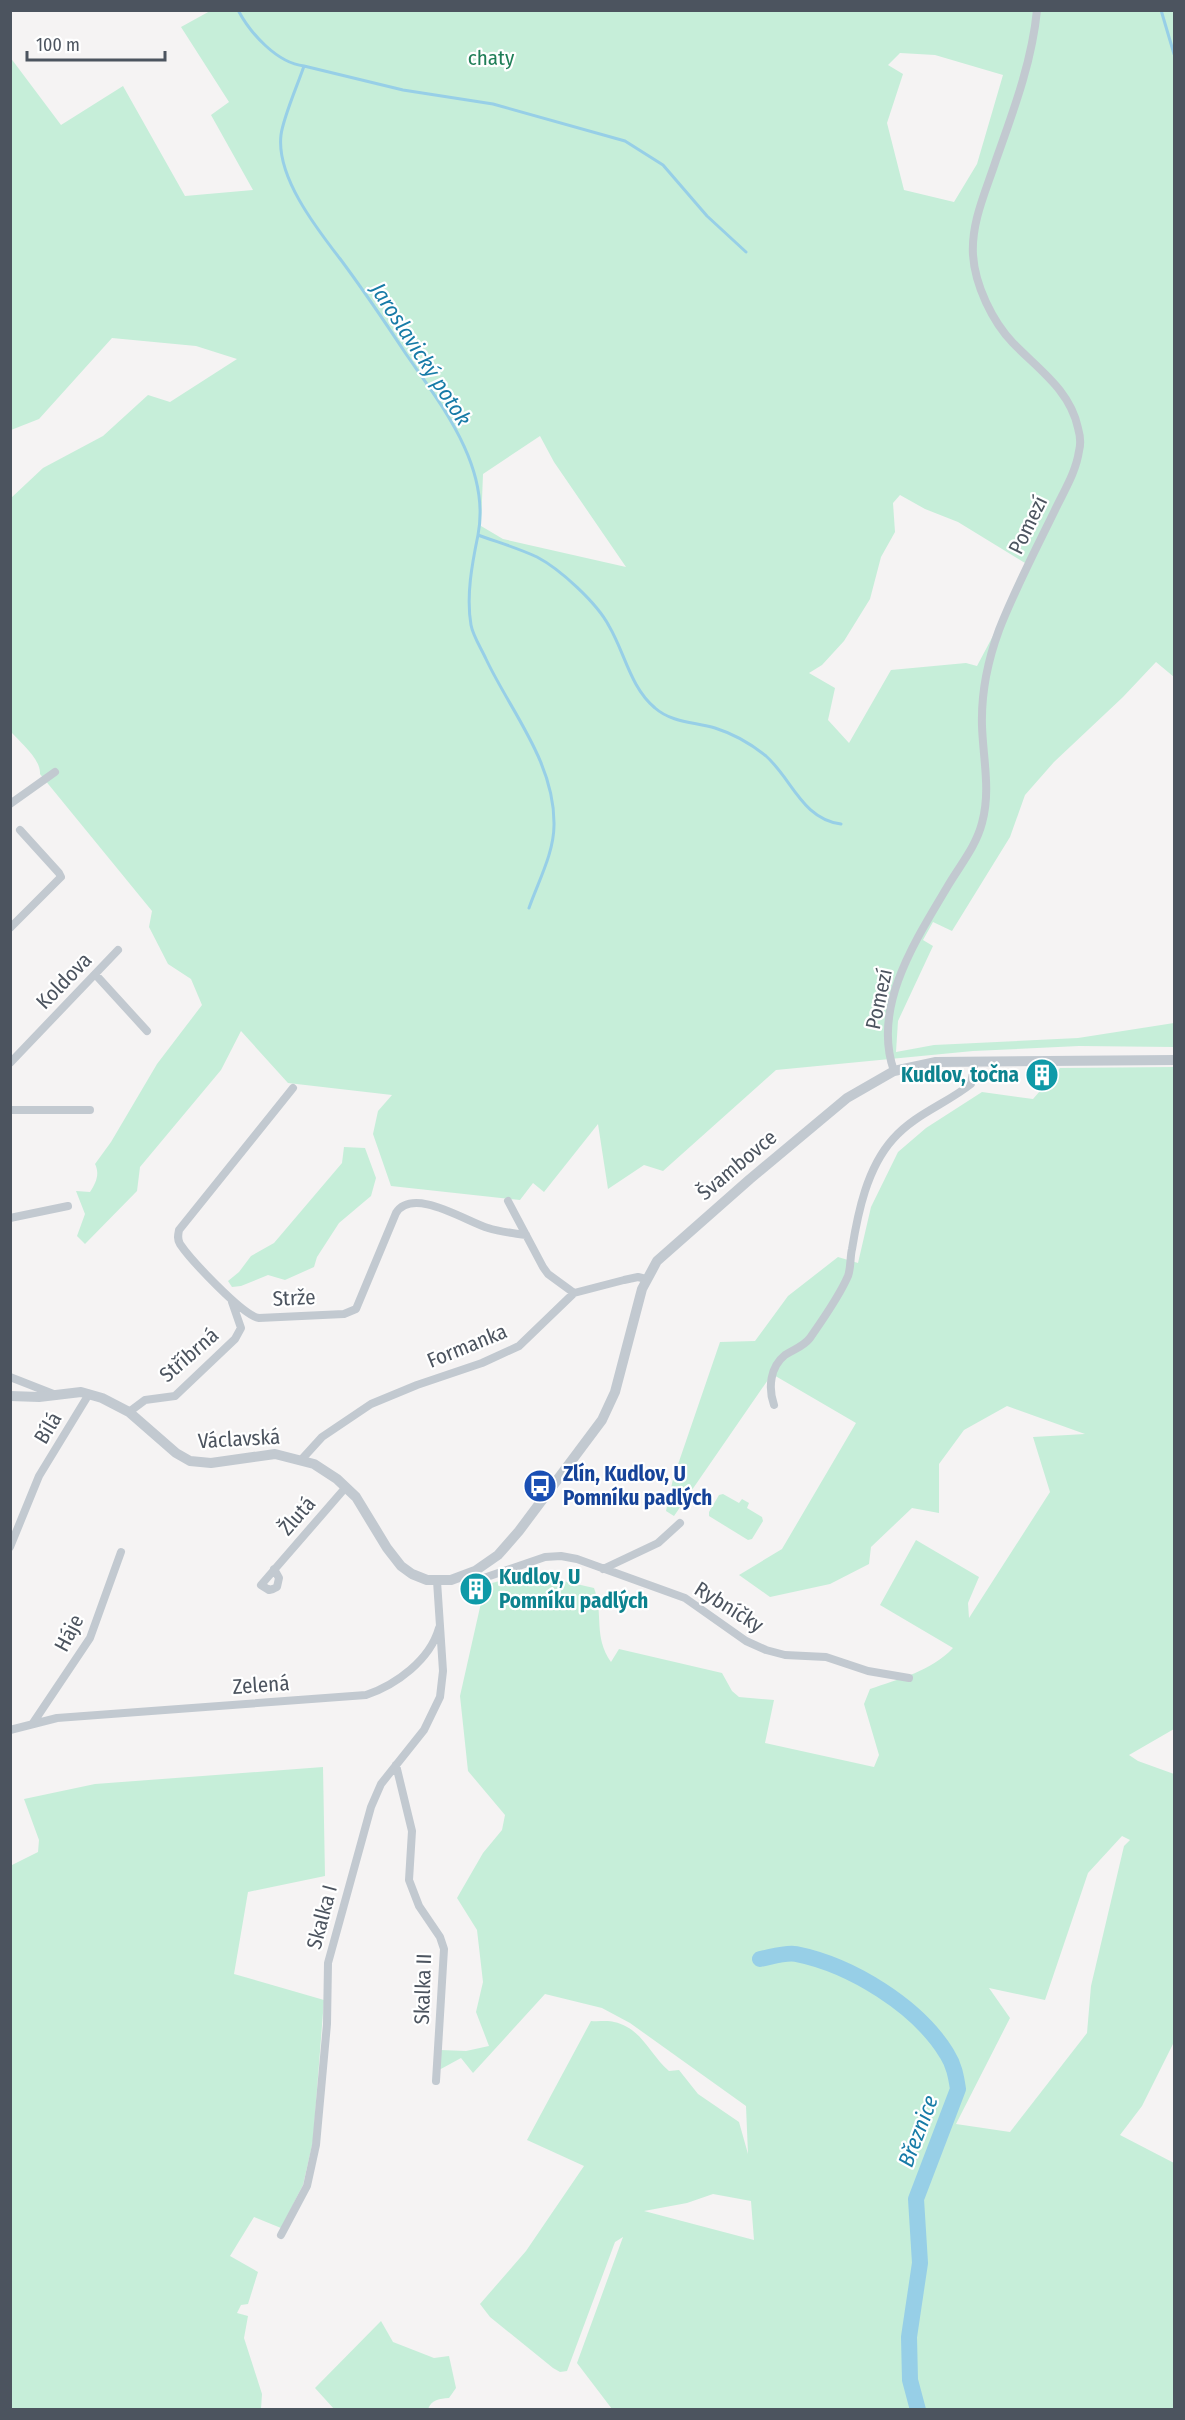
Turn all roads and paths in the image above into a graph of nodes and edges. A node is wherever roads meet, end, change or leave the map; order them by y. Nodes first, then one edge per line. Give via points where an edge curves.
1 (1037, 10) edge
2 (55, 772) dead end
3 (10, 804) edge
4 (20, 830) dead end
5 (10, 928) edge
6 (118, 950) dead end
7 (95, 974) junction
8 (147, 1031) dead end
9 (1174, 1060) edge
10 (975, 1061) junction
11 (10, 1063) edge
12 (894, 1071) junction
13 (293, 1088) dead end
14 (10, 1110) edge
15 (90, 1110) dead end
16 (508, 1201) dead end
17 (68, 1206) dead end
18 (10, 1218) edge
19 (526, 1235) junction
20 (646, 1279) junction
21 (574, 1293) junction
22 (232, 1301) junction
23 (10, 1377) edge
24 (89, 1394) junction
25 (57, 1395) junction
26 (10, 1396) edge
27 (774, 1405) dead end
28 (129, 1412) junction
29 (302, 1459) junction
30 (346, 1487) junction
31 (680, 1523) dead end
32 (10, 1547) edge
33 (121, 1552) dead end
34 (274, 1569) dead end
35 (603, 1569) junction
36 (466, 1575) junction
37 (437, 1581) junction
38 (440, 1625) junction
39 (909, 1678) dead end
40 (33, 1723) junction
41 (10, 1730) edge
42 (396, 1765) junction
43 (436, 2081) dead end
44 (281, 2235) dead end

1 - 12 street, Pomezí via 1025,72 976,220 973,255 982,291 995,319 1067,401 1078,425 1080,451 999,630 988,665 983,695 986,799 982,823 973,846 904,964 887,1031
2 - 3 street
4 - 5 street via 60,877
6 - 7 street, Koldova
7 - 8 street
7 - 11 street, Koldova
9 - 10 street, Švambovce
10 - 12 street, Švambovce via 936,1062
10 - 27 street via 971,1084 910,1122 879,1160 860,1210 848,1275 810,1338 777,1363 771,1381
12 - 20 street, Švambovce via 847,1098 750,1179 663,1254
13 - 22 street, Strže via 179,1230 180,1244
14 - 15 street
16 - 19 street
17 - 18 street
19 - 21 street via 548,1274
19 - 22 street, Strže via 487,1228 445,1209 408,1204 396,1213 359,1304 351,1313 259,1318
20 - 21 street via 638,1277
20 - 36 street, Švambovce via 602,1420 498,1555
21 - 29 street, Formanka via 513,1350 371,1404 322,1437
22 - 28 street, Stříbrná via 241,1328 235,1339 175,1396 145,1400
23 - 25 street
24 - 25 street, Václavská
24 - 28 street, Václavská
24 - 32 street, Bílá via 39,1476
25 - 26 street, Václavská
28 - 29 street, Václavská via 176,1454 190,1461 211,1463 275,1454
29 - 30 street, Václavská via 325,1470
30 - 34 street, Žlutá
30 - 37 street, Václavská via 401,1566 419,1577
31 - 35 street via 658,1544
33 - 40 street, Háje via 90,1638
35 - 36 street, Rybníčky via 561,1556 530,1561 481,1580
35 - 39 street, Rybníčky via 685,1598 746,1641 766,1650 826,1658
36 - 37 street, Švambovce
37 - 38 street
38 - 40 street, Zelená via 433,1644 418,1662 387,1688 366,1695 149,1710
38 - 42 street, Skalka I via 440,1696 424,1730
40 - 41 street, Zelená
42 - 43 street, Skalka II via 412,1832 409,1880 444,1949
42 - 44 street, Skalka I via 381,1784 371,1807 328,1963 327,2024 316,2145 307,2186

